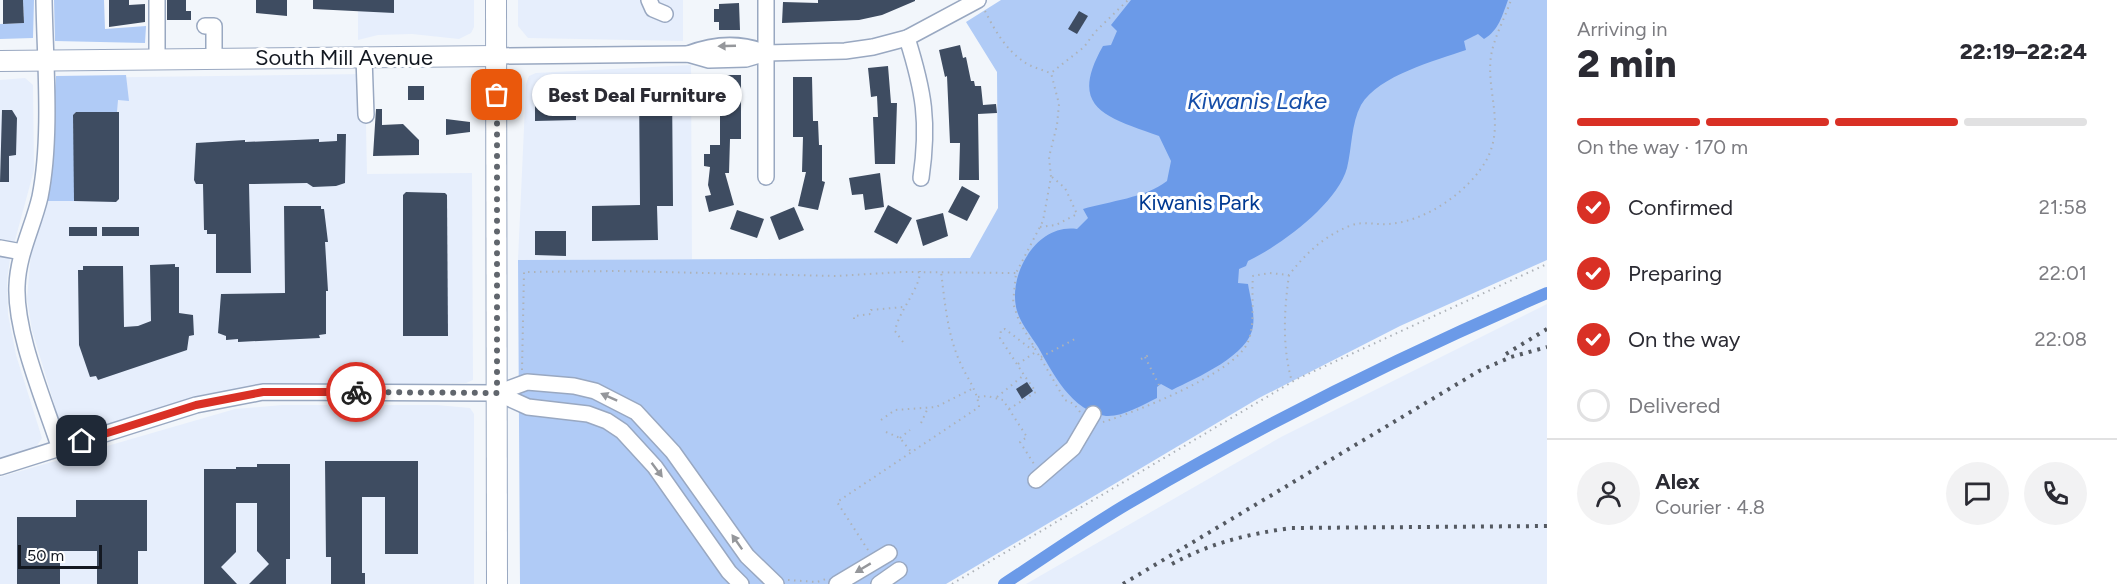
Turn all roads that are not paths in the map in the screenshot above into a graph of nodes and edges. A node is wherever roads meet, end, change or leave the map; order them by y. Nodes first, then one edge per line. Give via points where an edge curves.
1 (44, 0) edge
2 (157, 0) edge
3 (496, 0) edge
4 (649, 0) edge
5 (766, 0) edge
6 (981, 3) edge
7 (664, 14) dead end
8 (214, 26) dead end
9 (907, 38) junction
10 (766, 53) junction
11 (497, 56) junction
12 (364, 57) junction
13 (214, 58) junction
14 (157, 59) junction
15 (45, 60) junction
16 (0, 61) edge
17 (366, 115) dead end
18 (766, 177) dead end
19 (921, 178) dead end
20 (0, 248) edge
21 (22, 252) junction
22 (557, 384) junction
23 (497, 393) junction
24 (554, 408) junction
25 (1091, 417) road end
26 (60, 449) junction
27 (0, 467) edge
28 (1039, 478) road end
29 (889, 553) dead end
30 (899, 570) dead end
31 (778, 579) edge
32 (835, 580) edge
33 (497, 584) edge
34 (741, 584) edge
35 (879, 584) edge

1 - 15 street
2 - 14 street
3 - 11 main road
4 - 7 street via 653,9
5 - 10 street
6 - 9 street, South Mill Avenue
8 - 13 street
9 - 10 street, South Mill Avenue via 844,51
9 - 19 street via 925,112
10 - 11 street, South Mill Avenue via 728,60 688,54
10 - 18 street
11 - 12 main road, South Mill Avenue
11 - 23 main road
12 - 13 main road, South Mill Avenue
12 - 17 street
13 - 14 main road, South Mill Avenue
14 - 15 main road, South Mill Avenue
15 - 16 main road, South Mill Avenue
15 - 21 street via 46,144 40,196
20 - 21 street
21 - 26 street via 17,286 19,314
22 - 23 street via 527,382
22 - 24 street
31 -> 22 street via 747,556 673,452 636,412 595,391
23 - 24 street via 528,407
23 - 26 street via 263,392 196,405
23 - 33 main road
24 -> 34 street via 607,421 638,446
25 - 28 street via 1073,448
26 - 27 street
29 -> 32 street
30 - 35 street

